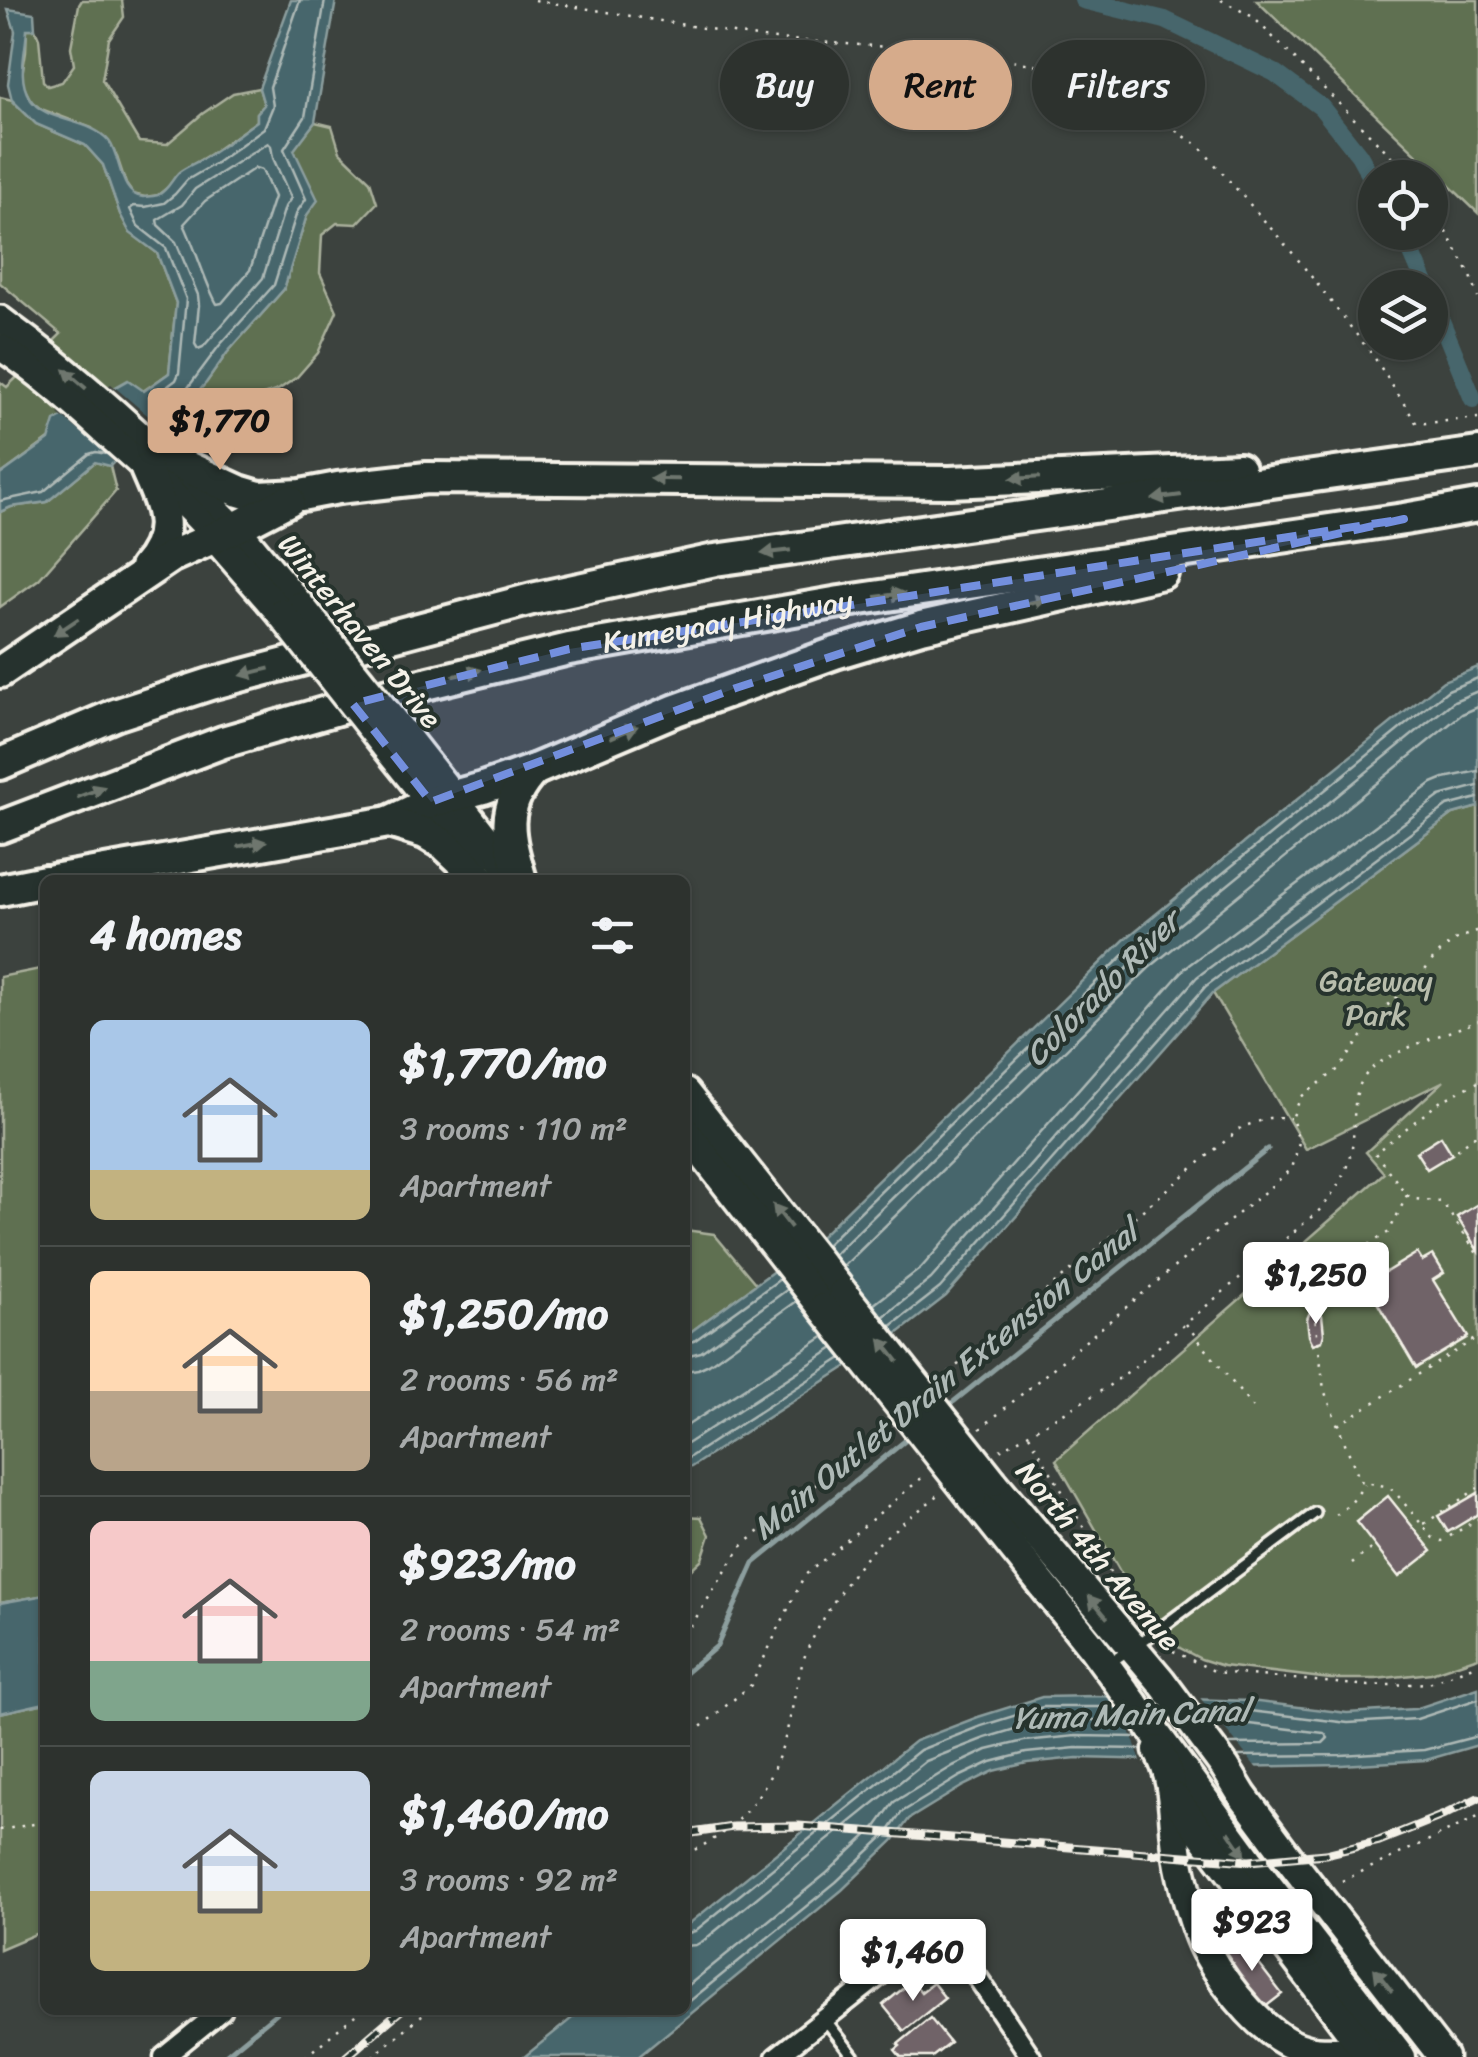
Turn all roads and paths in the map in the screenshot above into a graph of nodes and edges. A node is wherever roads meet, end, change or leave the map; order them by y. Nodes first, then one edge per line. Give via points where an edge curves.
1 (535, 0) edge
2 (1221, 0) edge
3 (1395, 160) edge
4 (1448, 236) edge
5 (1478, 298) edge
6 (0, 319) edge
7 (20, 351) edge
8 (1478, 418) edge
9 (1478, 452) edge
10 (156, 463) junction
11 (1402, 463) junction
12 (301, 495) junction
13 (1478, 506) edge
14 (1404, 519) junction
15 (225, 532) junction
16 (133, 582) junction
17 (0, 672) edge
18 (0, 764) edge
19 (534, 770) junction
20 (441, 799) junction
21 (389, 822) junction
22 (0, 827) edge
23 (82, 875) edge
24 (479, 875) edge
25 (482, 875) edge
26 (514, 875) edge
27 (518, 875) edge
28 (40, 883) edge
29 (0, 890) edge
30 (1478, 930) edge
31 (1478, 1021) edge
32 (1477, 1084) edge
33 (690, 1100) edge
34 (1292, 1118) junction
35 (1478, 1133) edge
36 (690, 1137) edge
37 (1457, 1150) dead end
38 (1407, 1195) junction
39 (1478, 1255) edge
40 (833, 1300) junction
41 (1186, 1324) junction
42 (1478, 1337) edge
43 (939, 1382) dead end
44 (1256, 1412) dead end
45 (893, 1420) dead end
46 (1337, 1426) junction
47 (1028, 1433) junction
48 (972, 1436) dead end
49 (926, 1474) dead end
50 (986, 1478) junction
51 (1365, 1484) junction
52 (1478, 1488) edge
53 (941, 1494) dead end
54 (1315, 1513) dead end
55 (1336, 1515) dead end
56 (1478, 1518) edge
57 (1422, 1524) junction
58 (1374, 1546) dead end
59 (1352, 1564) dead end
60 (1137, 1617) dead end
61 (690, 1627) edge
62 (1131, 1648) junction
63 (1173, 1650) dead end
64 (1478, 1664) edge
65 (1114, 1677) junction
66 (690, 1736) edge
67 (1172, 1762) junction
68 (1173, 1796) junction
69 (1478, 1817) edge
70 (40, 1823) edge
71 (0, 1830) edge
72 (690, 1851) edge
73 (1342, 1880) dead end
74 (216, 2015) edge
75 (355, 2015) edge
76 (422, 2015) edge
77 (824, 2018) junction
78 (1365, 2050) junction
79 (164, 2057) edge
80 (305, 2057) edge
81 (372, 2057) edge
82 (776, 2057) edge
83 (854, 2057) edge
84 (1031, 2057) edge
85 (1400, 2057) edge
86 (1443, 2057) edge

1 - 8 path via 763,38 942,50 1032,64 1106,86 1198,144 1352,328 1416,424
2 - 3 path via 1253,16
4 - 5 path
6 - 7 main road, Winterhaven Drive
7 - 10 main road, Winterhaven Drive
9 - 11 highway, Kumeyaay Highway
10 - 12 highway via 250,496
10 - 15 main road, Winterhaven Drive via 183,502
10 - 16 highway via 164,534 156,556
11 -> 12 highway via 950,482 427,478
11 -> 18 highway, Kumeyaay Highway via 614,580 210,684
12 - 15 highway
13 - 14 highway, Kumeyaay Highway
19 -> 14 highway via 676,710 921,626
22 -> 14 highway, Kumeyaay Highway via 223,742 570,649
15 - 16 highway
15 - 20 main road, Winterhaven Drive, bridge
16 -> 17 highway
19 - 20 highway
19 - 27 highway via 510,811
20 - 21 highway
20 - 25 main road, Winterhaven Drive
20 - 26 main road, Winterhaven Drive
23 -> 21 highway
21 - 24 highway via 424,833
28 - 29 highway
30 - 34 path via 1434,958 1373,1021 1340,1068 1301,1097
31 - 41 path via 1368,1072 1355,1094 1352,1146 1340,1184 1322,1208
32 - 38 path via 1441,1101 1375,1154
40 -> 33 main road
34 - 43 path via 1242,1127
34 - 48 path via 1298,1142 1292,1168
35 - 37 path
36 - 40 main road
38 - 39 path via 1442,1202
38 - 46 path via 1388,1232 1317,1284 1313,1301 1324,1390
40 - 50 main road, North 4th Avenue, bridge
41 - 44 path
41 - 47 path via 1106,1388
42 - 46 path
45 - 61 path via 741,1547
46 - 51 path
47 - 50 path
47 - 60 path
49 - 66 path via 804,1576 751,1684
62 -> 50 main road, North 4th Avenue
50 - 65 main road, North 4th Avenue
51 - 55 path
51 - 57 path via 1394,1491
52 - 57 path
53 - 72 path via 876,1546 840,1593 809,1646 783,1744 762,1792 722,1835
54 - 62 lane
56 - 57 path via 1442,1541
58 - 59 path
62 - 65 lane
86 -> 62 main road, North 4th Avenue
63 - 64 path via 1216,1672 1369,1686 1429,1683
65 - 67 main road, North 4th Avenue
67 - 68 main road
67 -> 85 main road, North 4th Avenue
68 - 78 main road
68 - 78 main road via 1178,1855 1197,1928 1233,1990 1282,2041 1308,2050
69 - 73 path
70 - 71 path
74 - 79 street
75 - 80 path
76 - 81 path
77 - 82 street
77 - 83 lane
77 - 84 street via 916,1947 949,1935
78 - 85 main road

